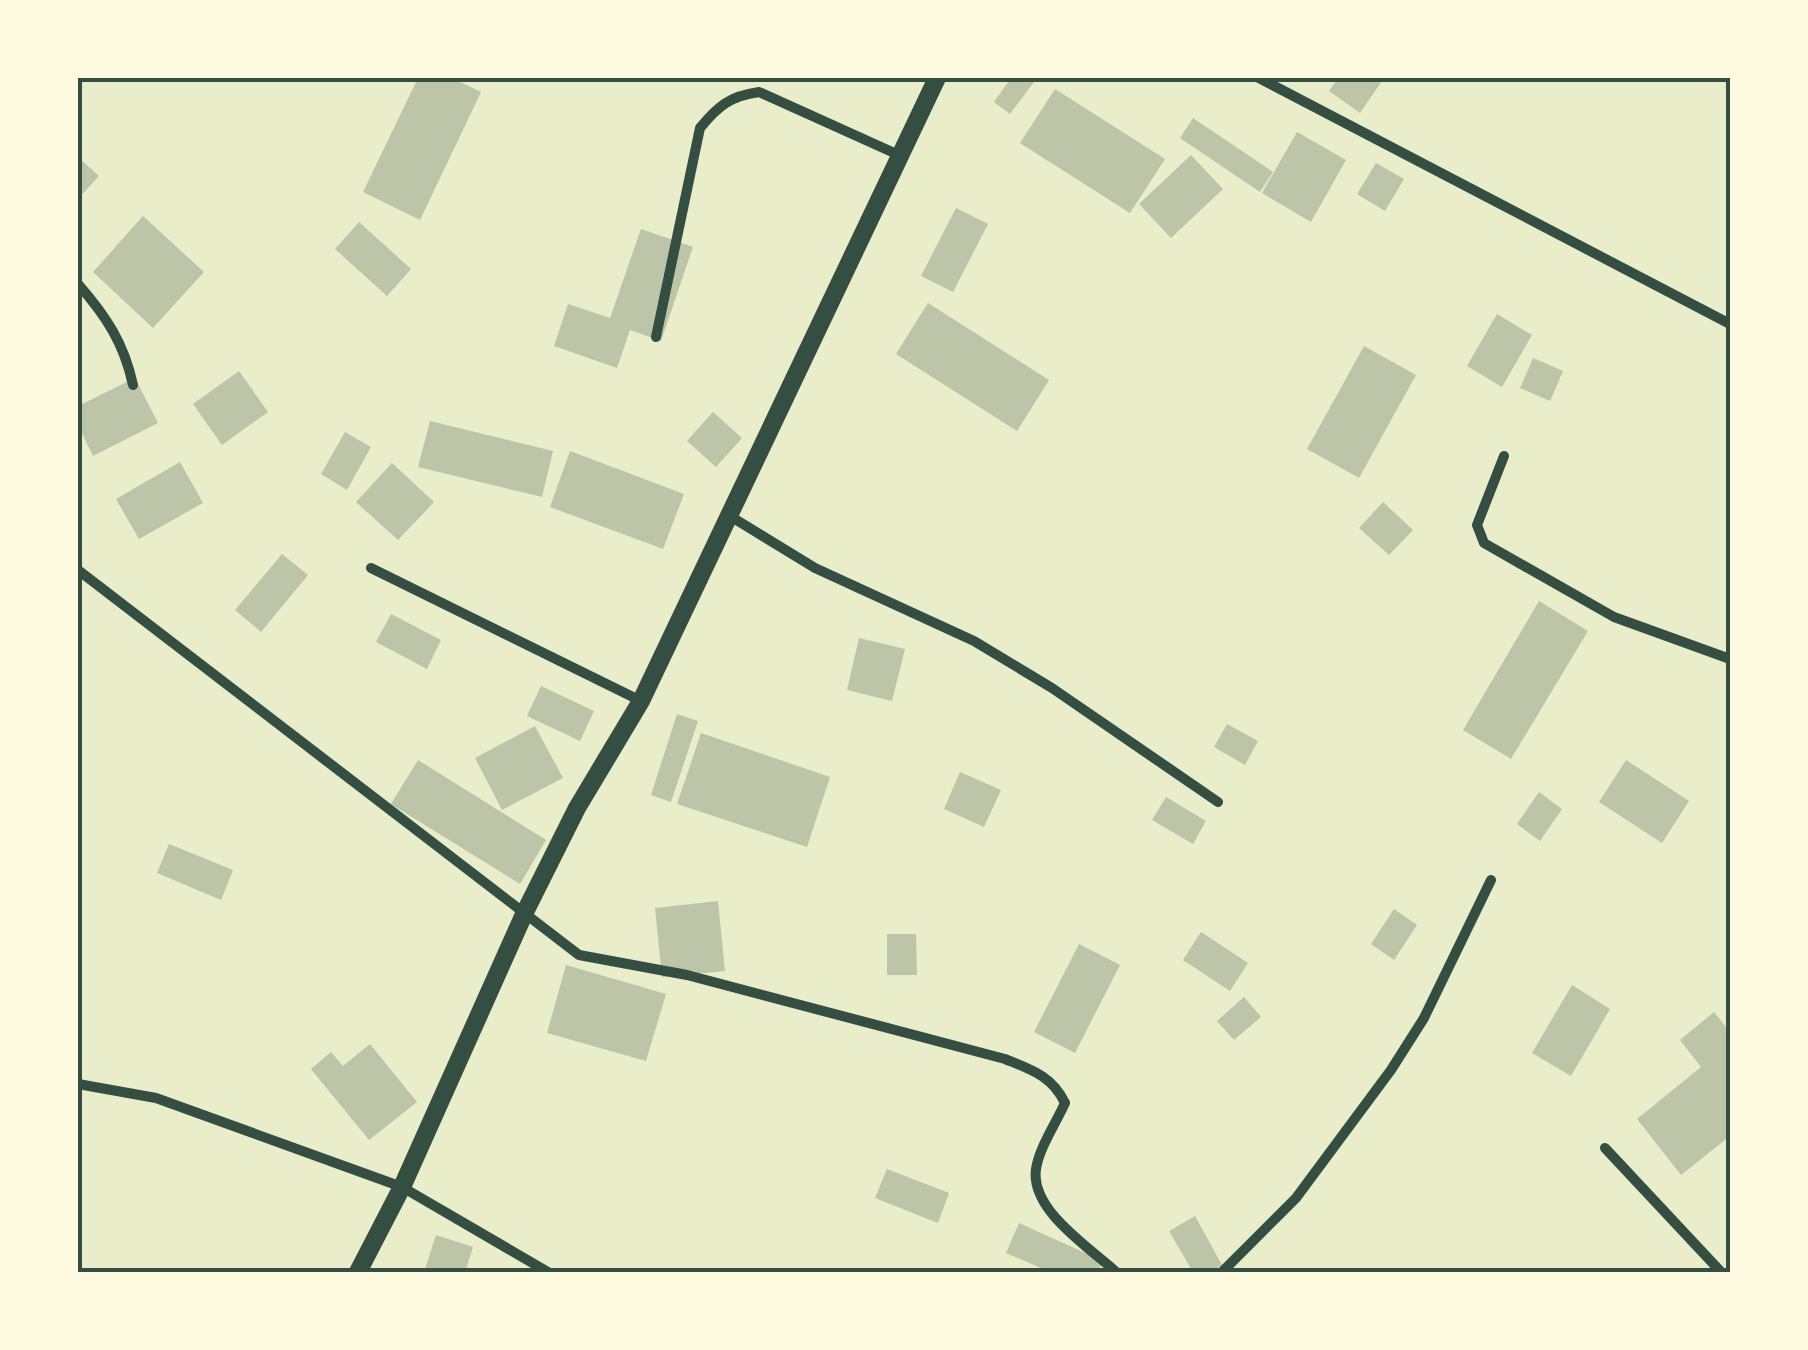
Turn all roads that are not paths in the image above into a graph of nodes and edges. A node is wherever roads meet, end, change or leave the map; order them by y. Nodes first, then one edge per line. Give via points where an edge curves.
1 (937, 78) edge
2 (1259, 78) edge
3 (902, 156) junction
4 (78, 284) edge
5 (1730, 324) edge
6 (656, 336) dead end
7 (133, 384) dead end
8 (1504, 456) dead end
9 (730, 516) junction
10 (370, 568) dead end
11 (78, 570) edge
12 (1730, 659) edge
13 (640, 700) junction
14 (1218, 802) dead end
15 (1491, 880) dead end
16 (526, 912) junction
17 (78, 1084) edge
18 (1604, 1148) dead end
19 (402, 1187) junction
20 (358, 1272) edge
21 (548, 1272) edge
22 (1116, 1272) edge
23 (1226, 1272) edge
24 (1721, 1272) edge

1 - 3 street
2 - 5 street
3 - 6 street via 759,92 735,95 718,107 700,128
3 - 9 street
4 - 7 street via 125,348
8 - 12 street via 1477,524 1496,554 1614,617
9 - 13 street
9 - 14 street via 815,568 974,641
10 - 13 street
11 - 16 street
13 - 16 street
15 - 23 street via 1391,1070 1296,1198
16 - 19 street
16 - 22 street via 579,955 687,974 1040,1073 1065,1103 1036,1169 1039,1196 1050,1215
17 - 19 street via 156,1098
18 - 24 street
19 - 20 street
19 - 21 street

